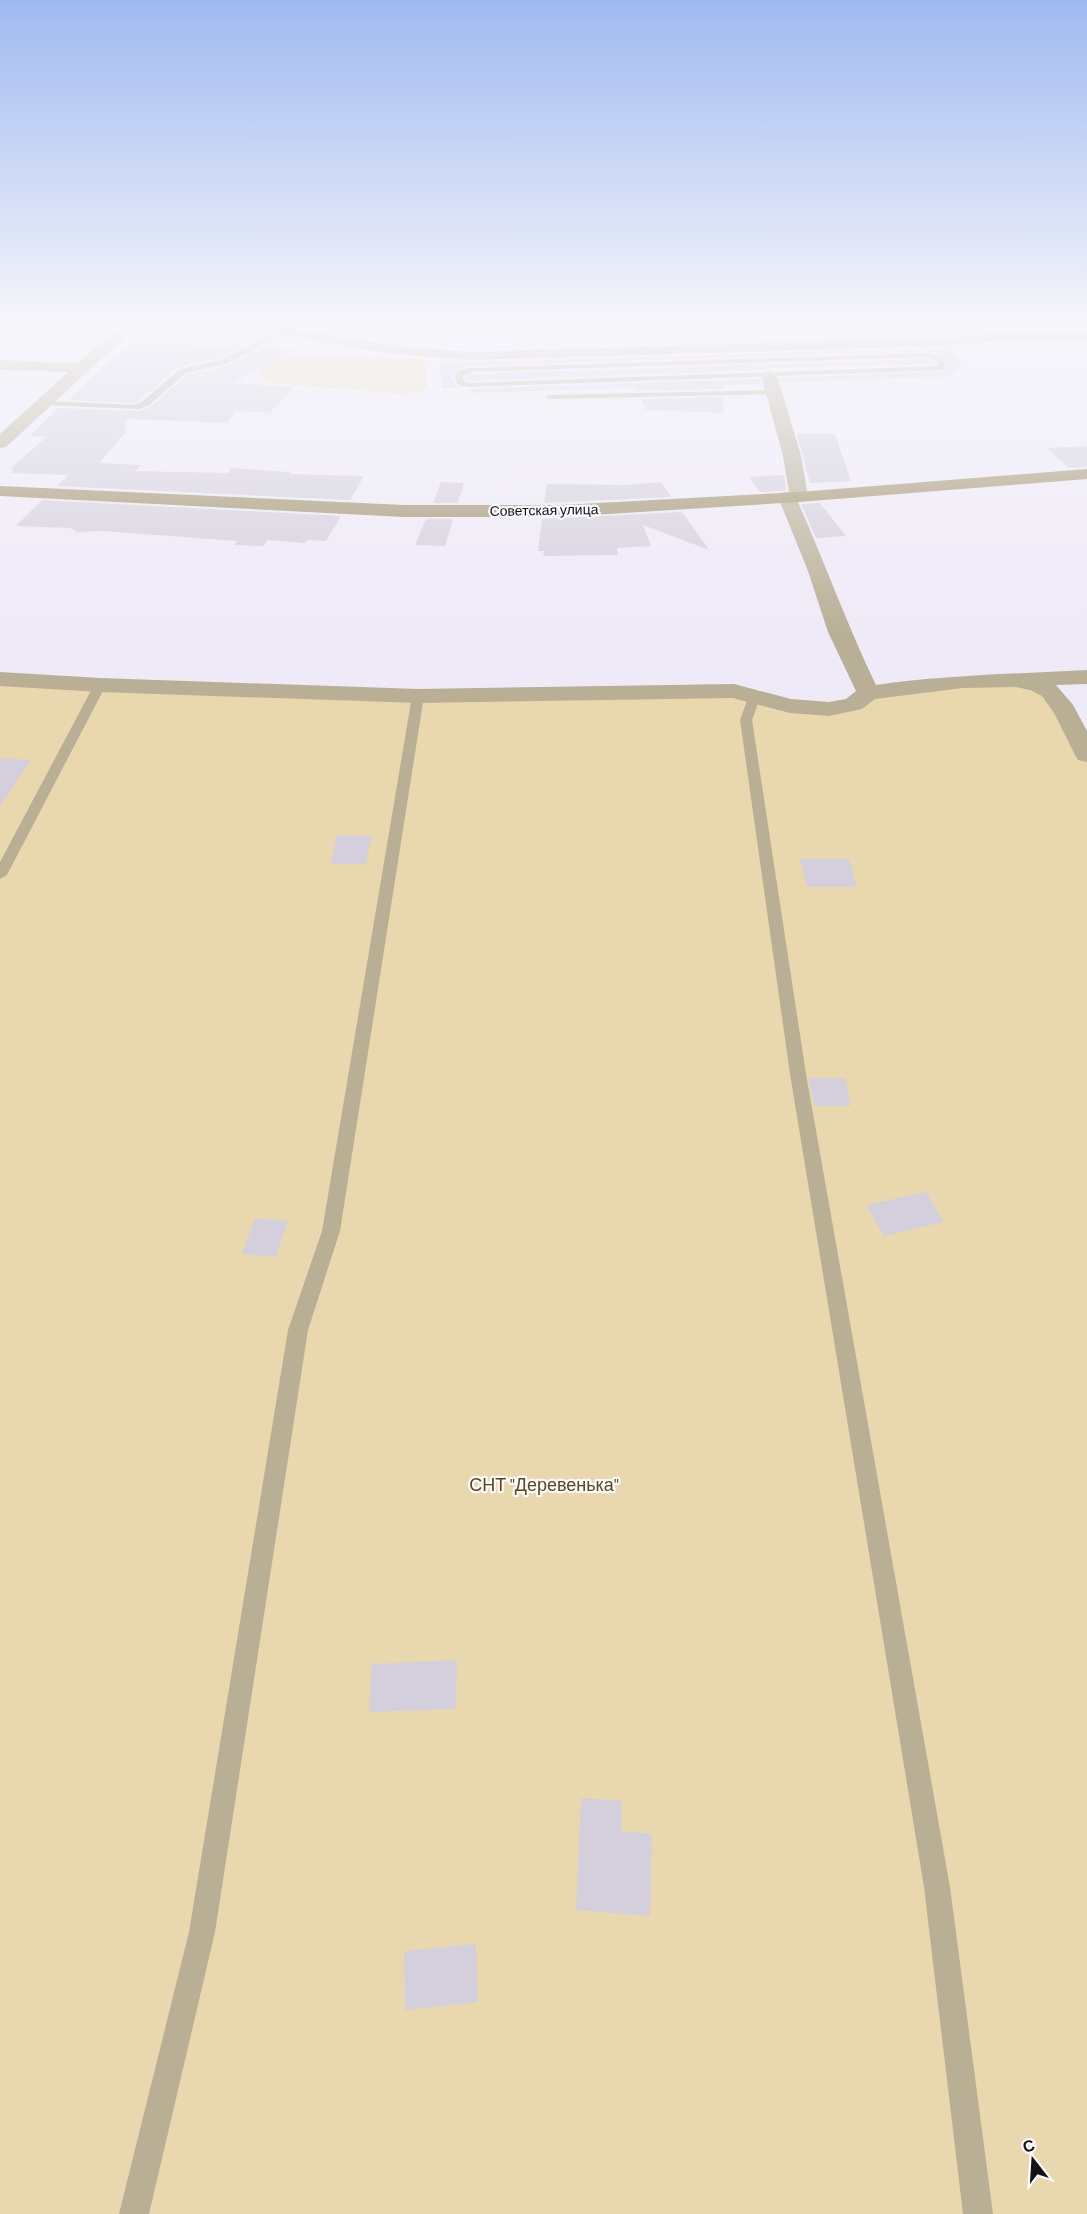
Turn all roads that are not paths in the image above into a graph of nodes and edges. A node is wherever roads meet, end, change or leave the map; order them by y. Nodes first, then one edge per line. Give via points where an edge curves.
1 (16, 428) edge
2 (785, 428) edge
3 (0, 443) edge
4 (1087, 474) edge
5 (0, 491) edge
6 (793, 497) junction
7 (1087, 677) edge
8 (0, 679) edge
9 (1023, 680) junction
10 (100, 686) junction
11 (868, 693) junction
12 (418, 696) junction
13 (754, 698) junction
14 (1087, 755) edge
15 (0, 875) edge
16 (134, 2214) edge
17 (978, 2214) edge

1 - 3 street
2 - 6 street via 792,456
4 - 6 street, Советская улица
5 - 6 street, Советская улица via 404,511 561,511
6 - 11 street via 839,632
7 - 9 street
8 - 10 street
9 - 11 street
9 - 14 street via 1048,690
10 - 12 street
10 - 15 lane
11 - 13 street via 854,704 829,710
12 - 13 street via 734,692
12 - 16 lane via 331,1231 298,1330 202,1932
13 - 17 lane via 746,720 798,1074 937,1887

